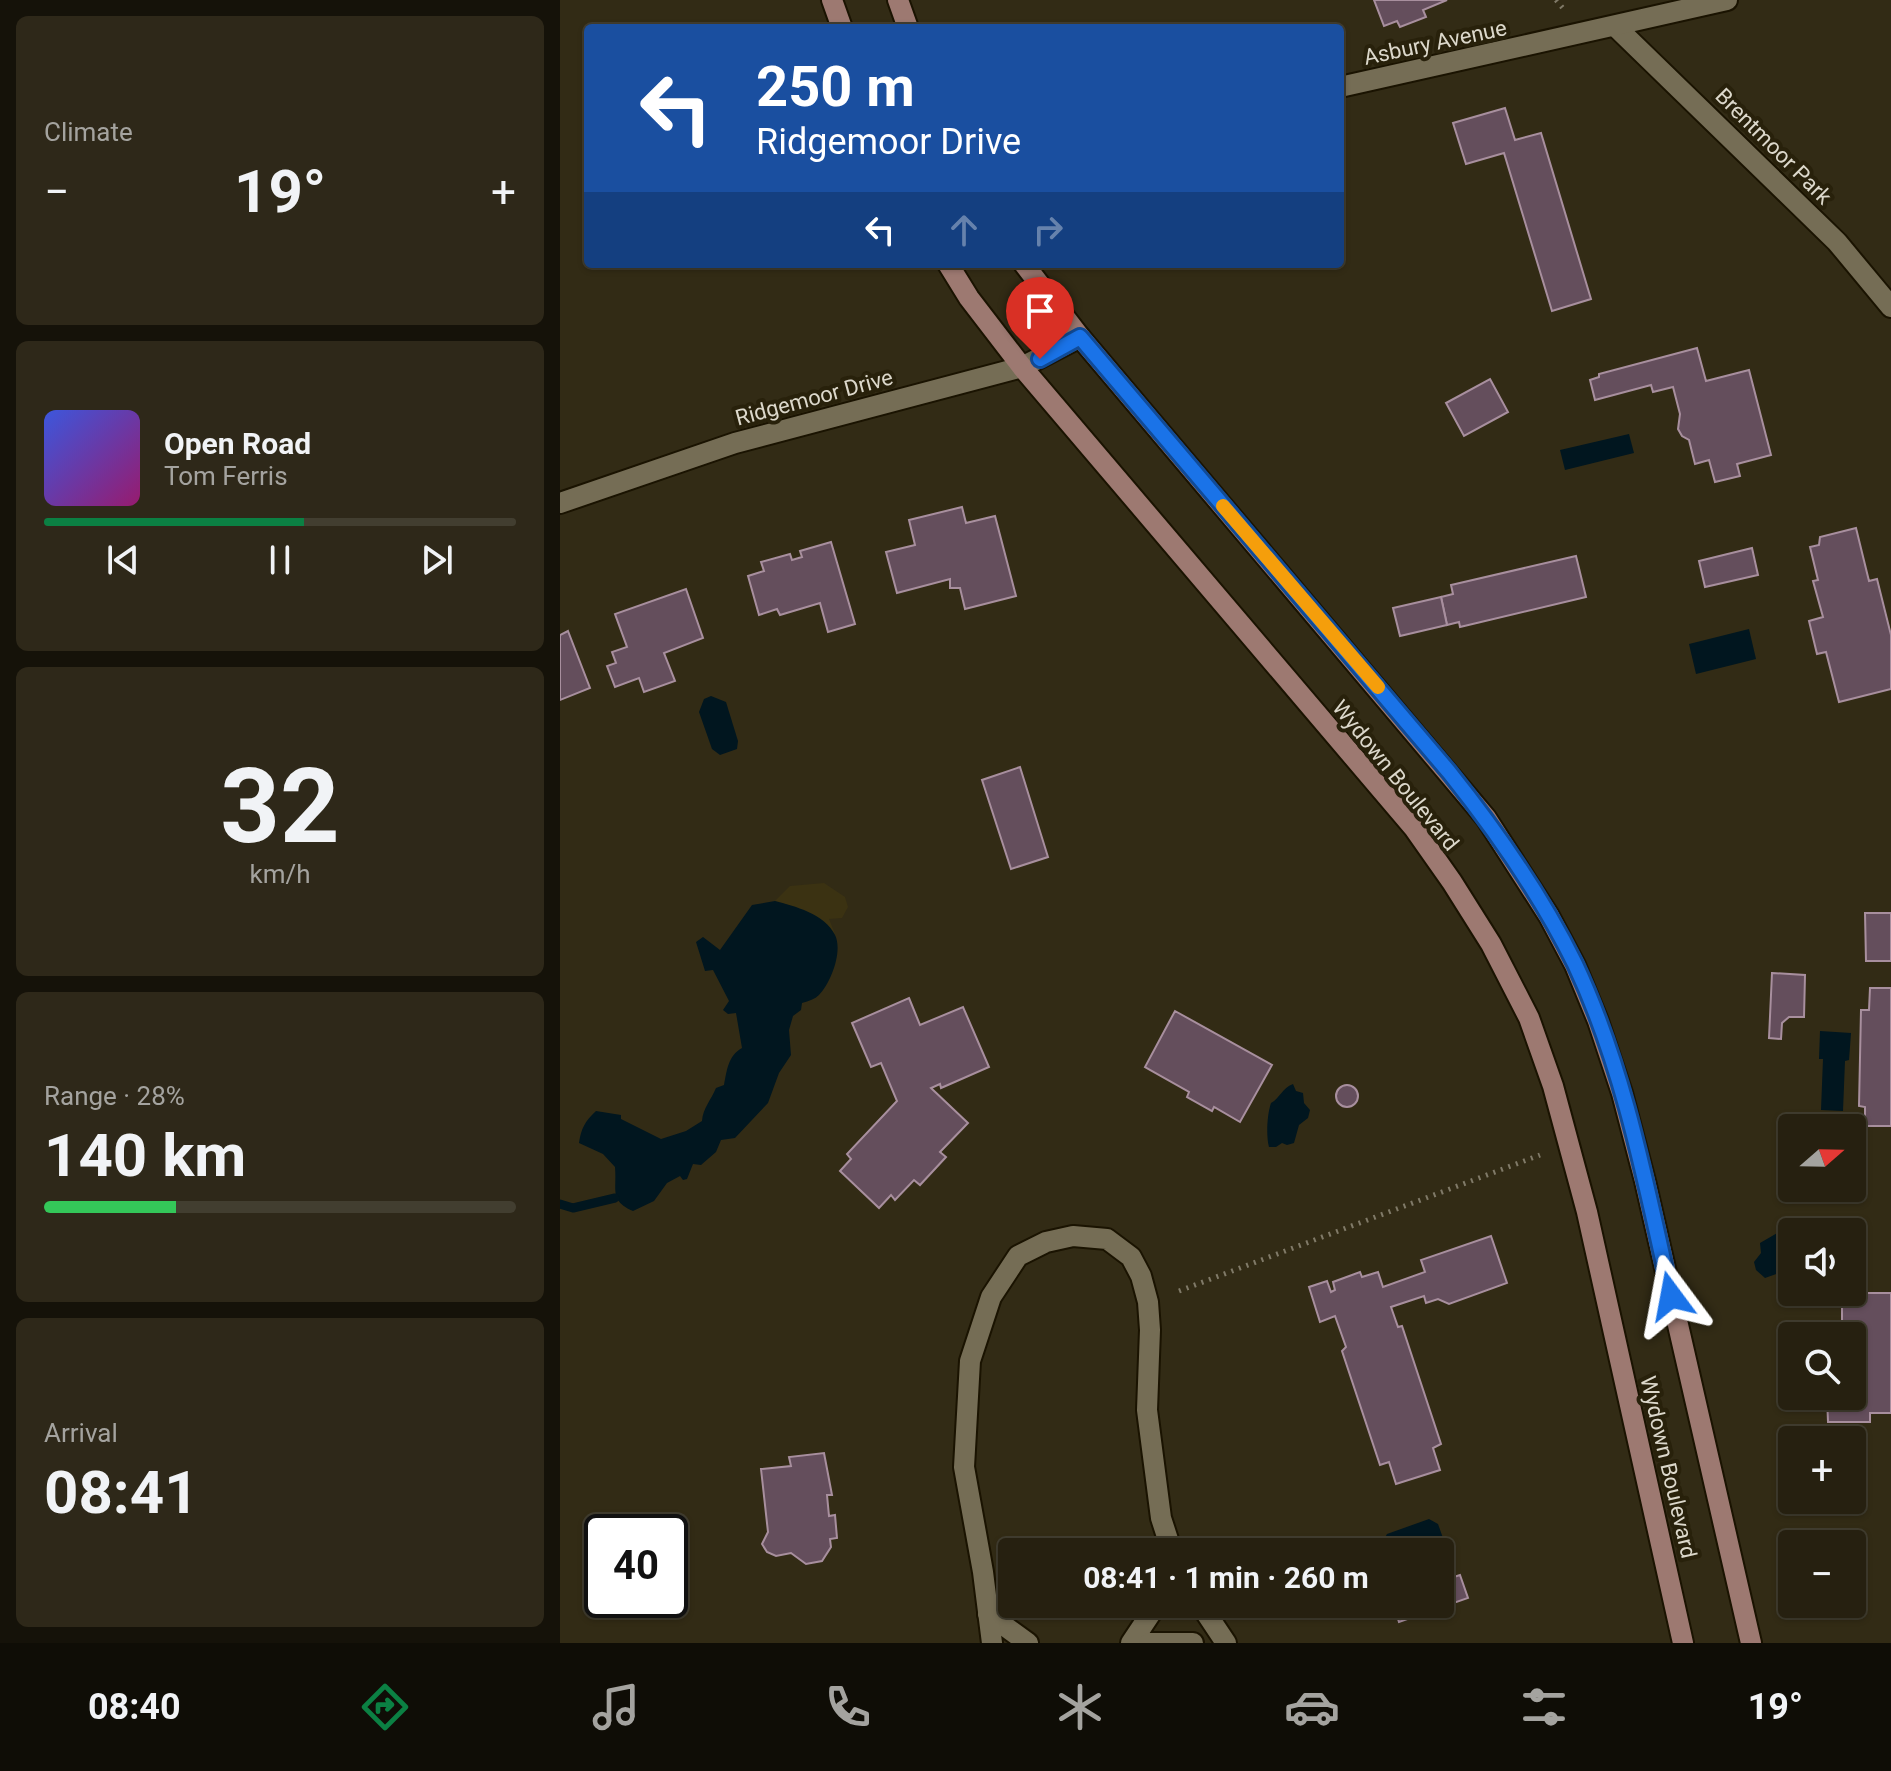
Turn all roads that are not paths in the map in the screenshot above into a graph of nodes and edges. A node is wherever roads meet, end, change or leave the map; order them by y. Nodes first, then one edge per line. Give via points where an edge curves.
1 (832, 0) edge
2 (898, 0) edge
3 (1727, 0) edge
4 (841, 24) edge
5 (907, 24) edge
6 (1616, 27) junction
7 (1344, 86) edge
8 (950, 268) edge
9 (1027, 268) edge
10 (1891, 307) edge
11 (1080, 337) junction
12 (1022, 367) junction
13 (560, 503) edge
14 (1167, 1538) edge
15 (988, 1614) junction
16 (1148, 1618) edge
17 (1209, 1618) edge
18 (992, 1643) edge
19 (1028, 1643) edge
20 (1131, 1643) edge
21 (1149, 1643) edge
22 (1193, 1643) edge
23 (1226, 1643) edge
24 (1683, 1643) edge
25 (1751, 1643) edge

1 - 4 street
2 - 5 street
3 - 6 street, Asbury Avenue
6 - 7 street, Asbury Avenue
6 - 10 street, Brentmoor Park via 1837,242
8 - 12 street, Wydown Boulevard
9 - 11 street, Wydown Boulevard
11 - 12 street, Ridgemoor Drive
11 - 25 street, Wydown Boulevard via 1467,795 1517,863 1575,965 1622,1093
12 - 13 street, Ridgemoor Drive via 735,443
12 - 24 street, Wydown Boulevard via 1414,828 1452,882 1529,1018 1587,1212
14 - 15 street via 1147,1410 1150,1330 1141,1276 1131,1257 1107,1239 1073,1236 1046,1242 1018,1256 991,1297 970,1361 964,1467
15 - 18 street
15 - 19 street
16 - 20 street
17 - 23 street
21 - 22 street

